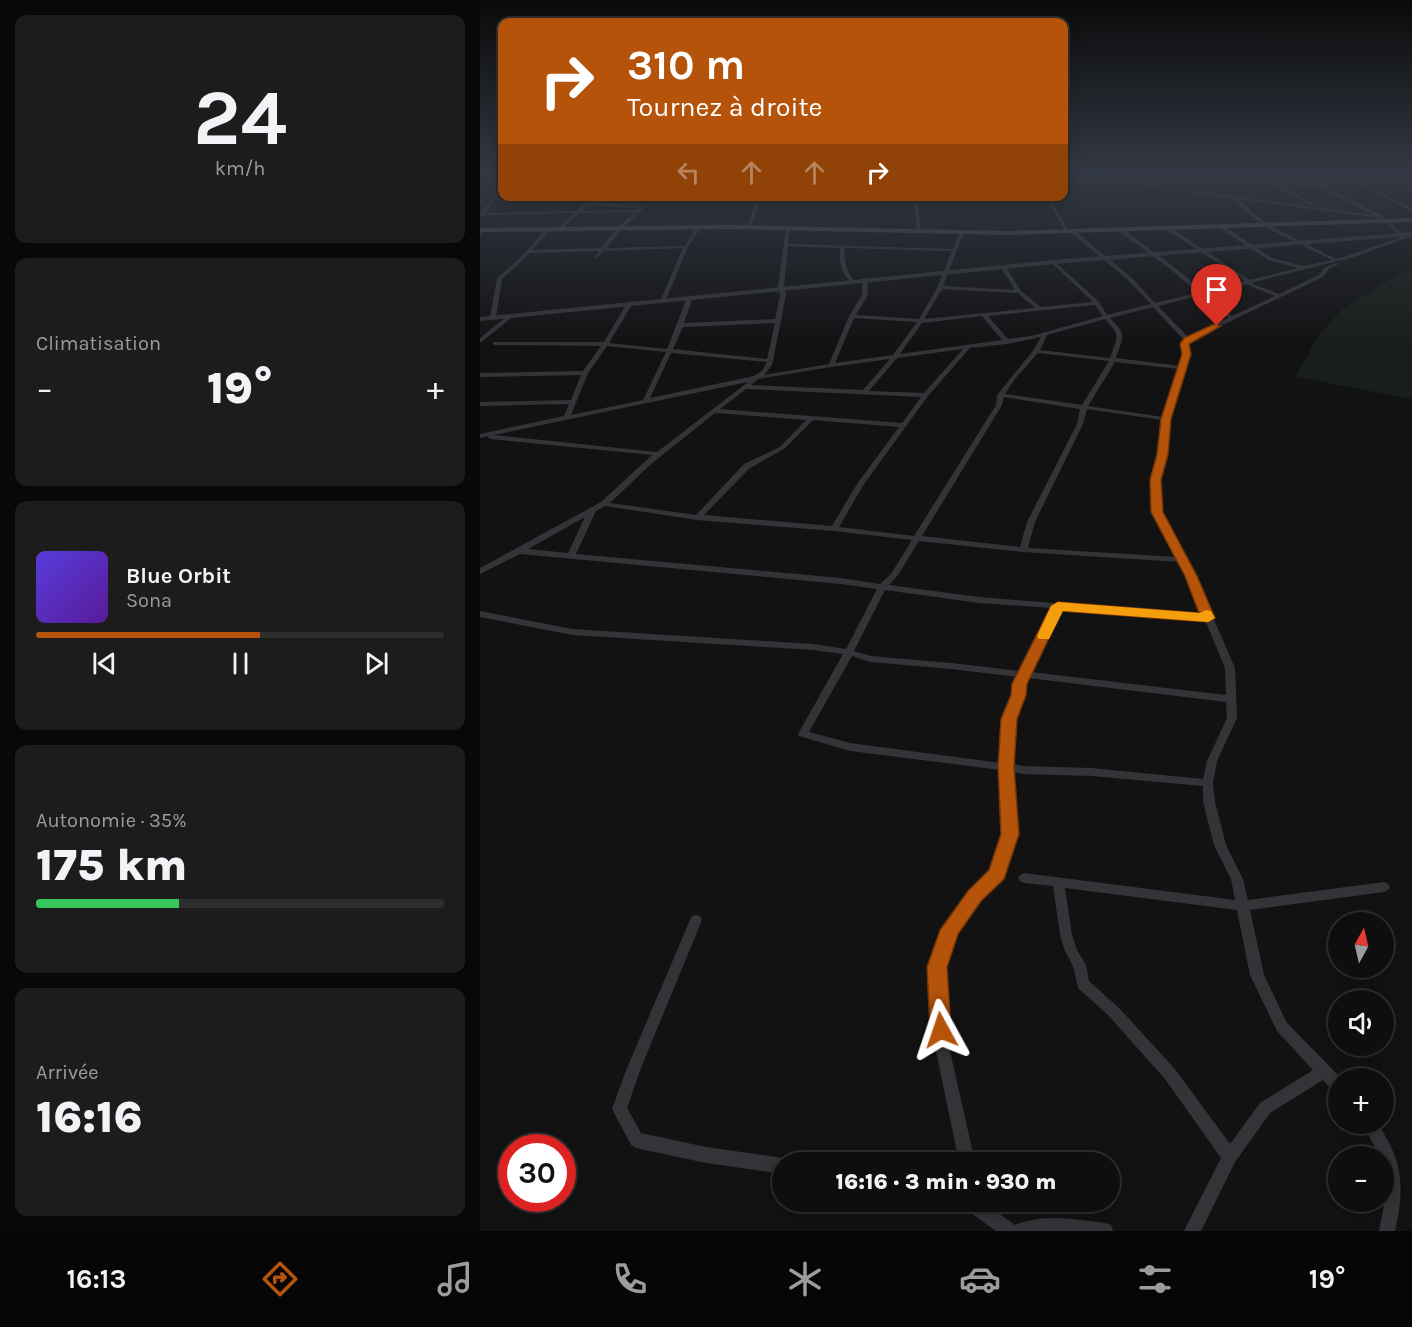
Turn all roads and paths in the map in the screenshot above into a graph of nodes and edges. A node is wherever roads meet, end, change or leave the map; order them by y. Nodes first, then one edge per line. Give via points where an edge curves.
1 (539, 229) edge
2 (549, 229) edge
3 (619, 229) edge
4 (697, 229) edge
5 (788, 229) edge
6 (851, 229) edge
7 (1159, 229) edge
8 (1169, 229) edge
9 (1225, 229) edge
10 (1274, 229) edge
11 (1395, 229) edge
12 (919, 231) joint
13 (1070, 231) junction
14 (1122, 231) junction
15 (482, 232) edge
16 (962, 233) junction
17 (1400, 234) junction
18 (1412, 234) edge
19 (1300, 242) junction
20 (787, 245) junction
21 (1247, 245) junction
22 (843, 246) junction
23 (686, 247) junction
24 (606, 248) junction
25 (955, 250) junction
26 (1202, 250) junction
27 (529, 252) junction
28 (1152, 253) junction
29 (1352, 256) junction
30 (597, 257) dead end
31 (1105, 257) junction
32 (1334, 259) junction
33 (1054, 262) junction
34 (1003, 267) junction
35 (1305, 268) junction
36 (948, 272) junction
37 (864, 279) junction
38 (852, 281) junction
39 (1250, 283) junction
40 (782, 287) junction
41 (940, 287) junction
42 (1019, 292) junction
43 (1204, 294) junction
44 (1279, 296) junction
45 (690, 297) junction
46 (664, 299) junction
47 (630, 303) junction
48 (1097, 303) junction
49 (1157, 306) junction
50 (1039, 308) junction
51 (512, 315) junction
52 (984, 315) junction
53 (852, 316) junction
54 (493, 317) junction
55 (1106, 317) junction
56 (480, 319) edge
57 (1232, 319) junction
58 (778, 321) junction
59 (921, 321) junction
60 (682, 325) junction
61 (1045, 334) junction
62 (1187, 340) junction
63 (480, 341) edge
64 (1007, 342) junction
65 (495, 343) dead end
66 (604, 344) junction
67 (968, 347) junction
68 (668, 350) junction
69 (1037, 351) junction
70 (896, 357) junction
71 (1113, 360) junction
72 (770, 361) junction
73 (831, 365) junction
74 (1182, 368) junction
75 (585, 373) junction
76 (480, 375) edge
77 (756, 378) junction
78 (744, 387) junction
79 (864, 393) junction
80 (926, 395) junction
81 (1000, 395) junction
82 (646, 400) junction
83 (572, 402) junction
84 (480, 404) edge
85 (1084, 407) junction
86 (714, 411) junction
87 (812, 418) junction
88 (566, 419) junction
89 (1166, 419) junction
90 (904, 425) junction
91 (480, 436) edge
92 (658, 454) junction
93 (604, 504) junction
94 (592, 510) junction
95 (697, 518) junction
96 (834, 529) junction
97 (915, 537) junction
98 (1023, 550) junction
99 (519, 552) junction
100 (571, 555) junction
101 (1183, 560) junction
102 (480, 571) edge
103 (882, 587) junction
104 (1058, 606) junction
105 (480, 614) edge
106 (1208, 618) junction
107 (848, 652) junction
108 (1024, 676) junction
109 (1232, 699) junction
110 (1006, 767) junction
111 (1208, 783) junction
112 (1024, 878) dead end
113 (1058, 882) junction
114 (1384, 887) dead end
115 (1244, 906) junction
116 (696, 921) dead end
117 (1324, 1071) junction
118 (1328, 1075) edge
119 (1377, 1134) edge
120 (965, 1152) edge
121 (1230, 1157) junction
122 (772, 1164) edge
123 (985, 1212) edge
124 (1009, 1231) edge
125 (1020, 1231) edge
126 (1105, 1231) edge
127 (1192, 1231) edge
128 (1387, 1231) edge

1 - 15 main road
2 - 27 street
3 - 24 street
4 - 23 street
5 - 20 street
6 - 12 main road
7 - 14 main road
8 - 26 street
9 - 21 street
10 - 19 street
11 - 17 street
12 - 16 main road
13 - 14 main road
13 - 16 main road
13 - 31 street
14 - 28 street
16 - 25 street
17 - 18 street
17 - 19 street
18 - 29 street
19 - 21 street
19 - 32 street
20 - 22 street
20 - 40 street
21 - 26 street
21 - 35 street via 1270,259
22 - 25 street
22 - 38 street via 842,263
23 - 24 street
23 - 46 street
24 - 27 street
24 - 30 street
25 - 36 street
26 - 28 street
26 - 39 street
27 - 54 street via 498,282
28 - 31 street
28 - 43 street
29 - 32 street
29 - 44 street
31 - 33 street
31 - 49 street
32 - 35 street
33 - 34 street
33 - 48 street
34 - 36 street
34 - 42 street
35 - 39 street
36 - 37 street
36 - 41 street
37 - 38 street
37 - 53 street via 865,295
38 - 40 street
39 - 43 street
39 - 44 street
40 - 45 street
40 - 58 street
41 - 42 street
41 - 59 street
42 - 50 street
43 - 49 street
43 - 57 street
44 - 57 street
45 - 46 street
45 - 60 street
46 - 47 street
47 - 51 street
47 - 66 street
48 - 50 street
48 - 55 street
49 - 55 street
49 - 62 street
50 - 52 street
51 - 54 street
51 - 63 street
52 - 59 street
52 - 64 street
53 - 59 street
53 - 73 street
54 - 56 street
55 - 61 street
55 - 71 street via 1120,336
57 - 62 street
58 - 60 street
58 - 72 street
59 - 70 street
60 - 68 street
61 - 64 street
61 - 69 street
62 - 74 street
64 - 67 street
65 - 66 street
66 - 68 street
66 - 75 street
67 - 70 street
67 - 80 street
68 - 72 street
68 - 82 street
69 - 71 street
69 - 81 street
70 - 73 street
70 - 79 street
71 - 74 street
71 - 85 street
72 - 77 street
73 - 77 street
74 - 89 street
75 - 76 street
75 - 83 street
77 - 78 street
77 - 82 street
78 - 79 street
78 - 86 street
79 - 80 street
80 - 90 street
81 - 85 street
81 - 97 street via 999,405
82 - 88 street
83 - 84 street
83 - 88 street
85 - 89 street
85 - 98 street via 1080,424 1031,522
86 - 87 street
86 - 92 street
87 - 90 street
87 - 95 street via 782,448 747,466
88 - 91 street
89 - 101 street via 1155,480 1157,512
90 - 96 street
91 - 92 street
92 - 93 street
93 - 94 street
93 - 95 street
94 - 99 street
94 - 100 street
95 - 96 street
96 - 97 street
97 - 98 street
97 - 103 street via 894,575
98 - 101 street
99 - 100 street
99 - 102 street
100 - 103 street
101 - 106 street
103 - 104 street
103 - 107 street
104 - 106 street
104 - 108 street
105 - 107 street via 573,632
106 - 109 street via 1230,668
107 - 108 street via 870,659
107 - 110 street via 803,734 850,747
108 - 109 street
108 - 110 street via 1009,719
109 - 111 street via 1232,718 1212,761
110 - 111 street
110 - 120 street via 1010,834 997,874 950,930 937,967 943,1051
111 - 115 street via 1220,844 1237,879
112 - 113 street
113 - 115 street
113 - 121 street via 1066,935 1083,984 1170,1074
114 - 115 street
115 - 117 street via 1257,975 1282,1027
116 - 122 street via 620,1109 636,1140
117 - 118 street
117 - 121 street via 1266,1108
119 - 128 street via 1394,1172 1395,1201
121 - 127 street
123 - 124 street
125 - 126 street via 1059,1224

